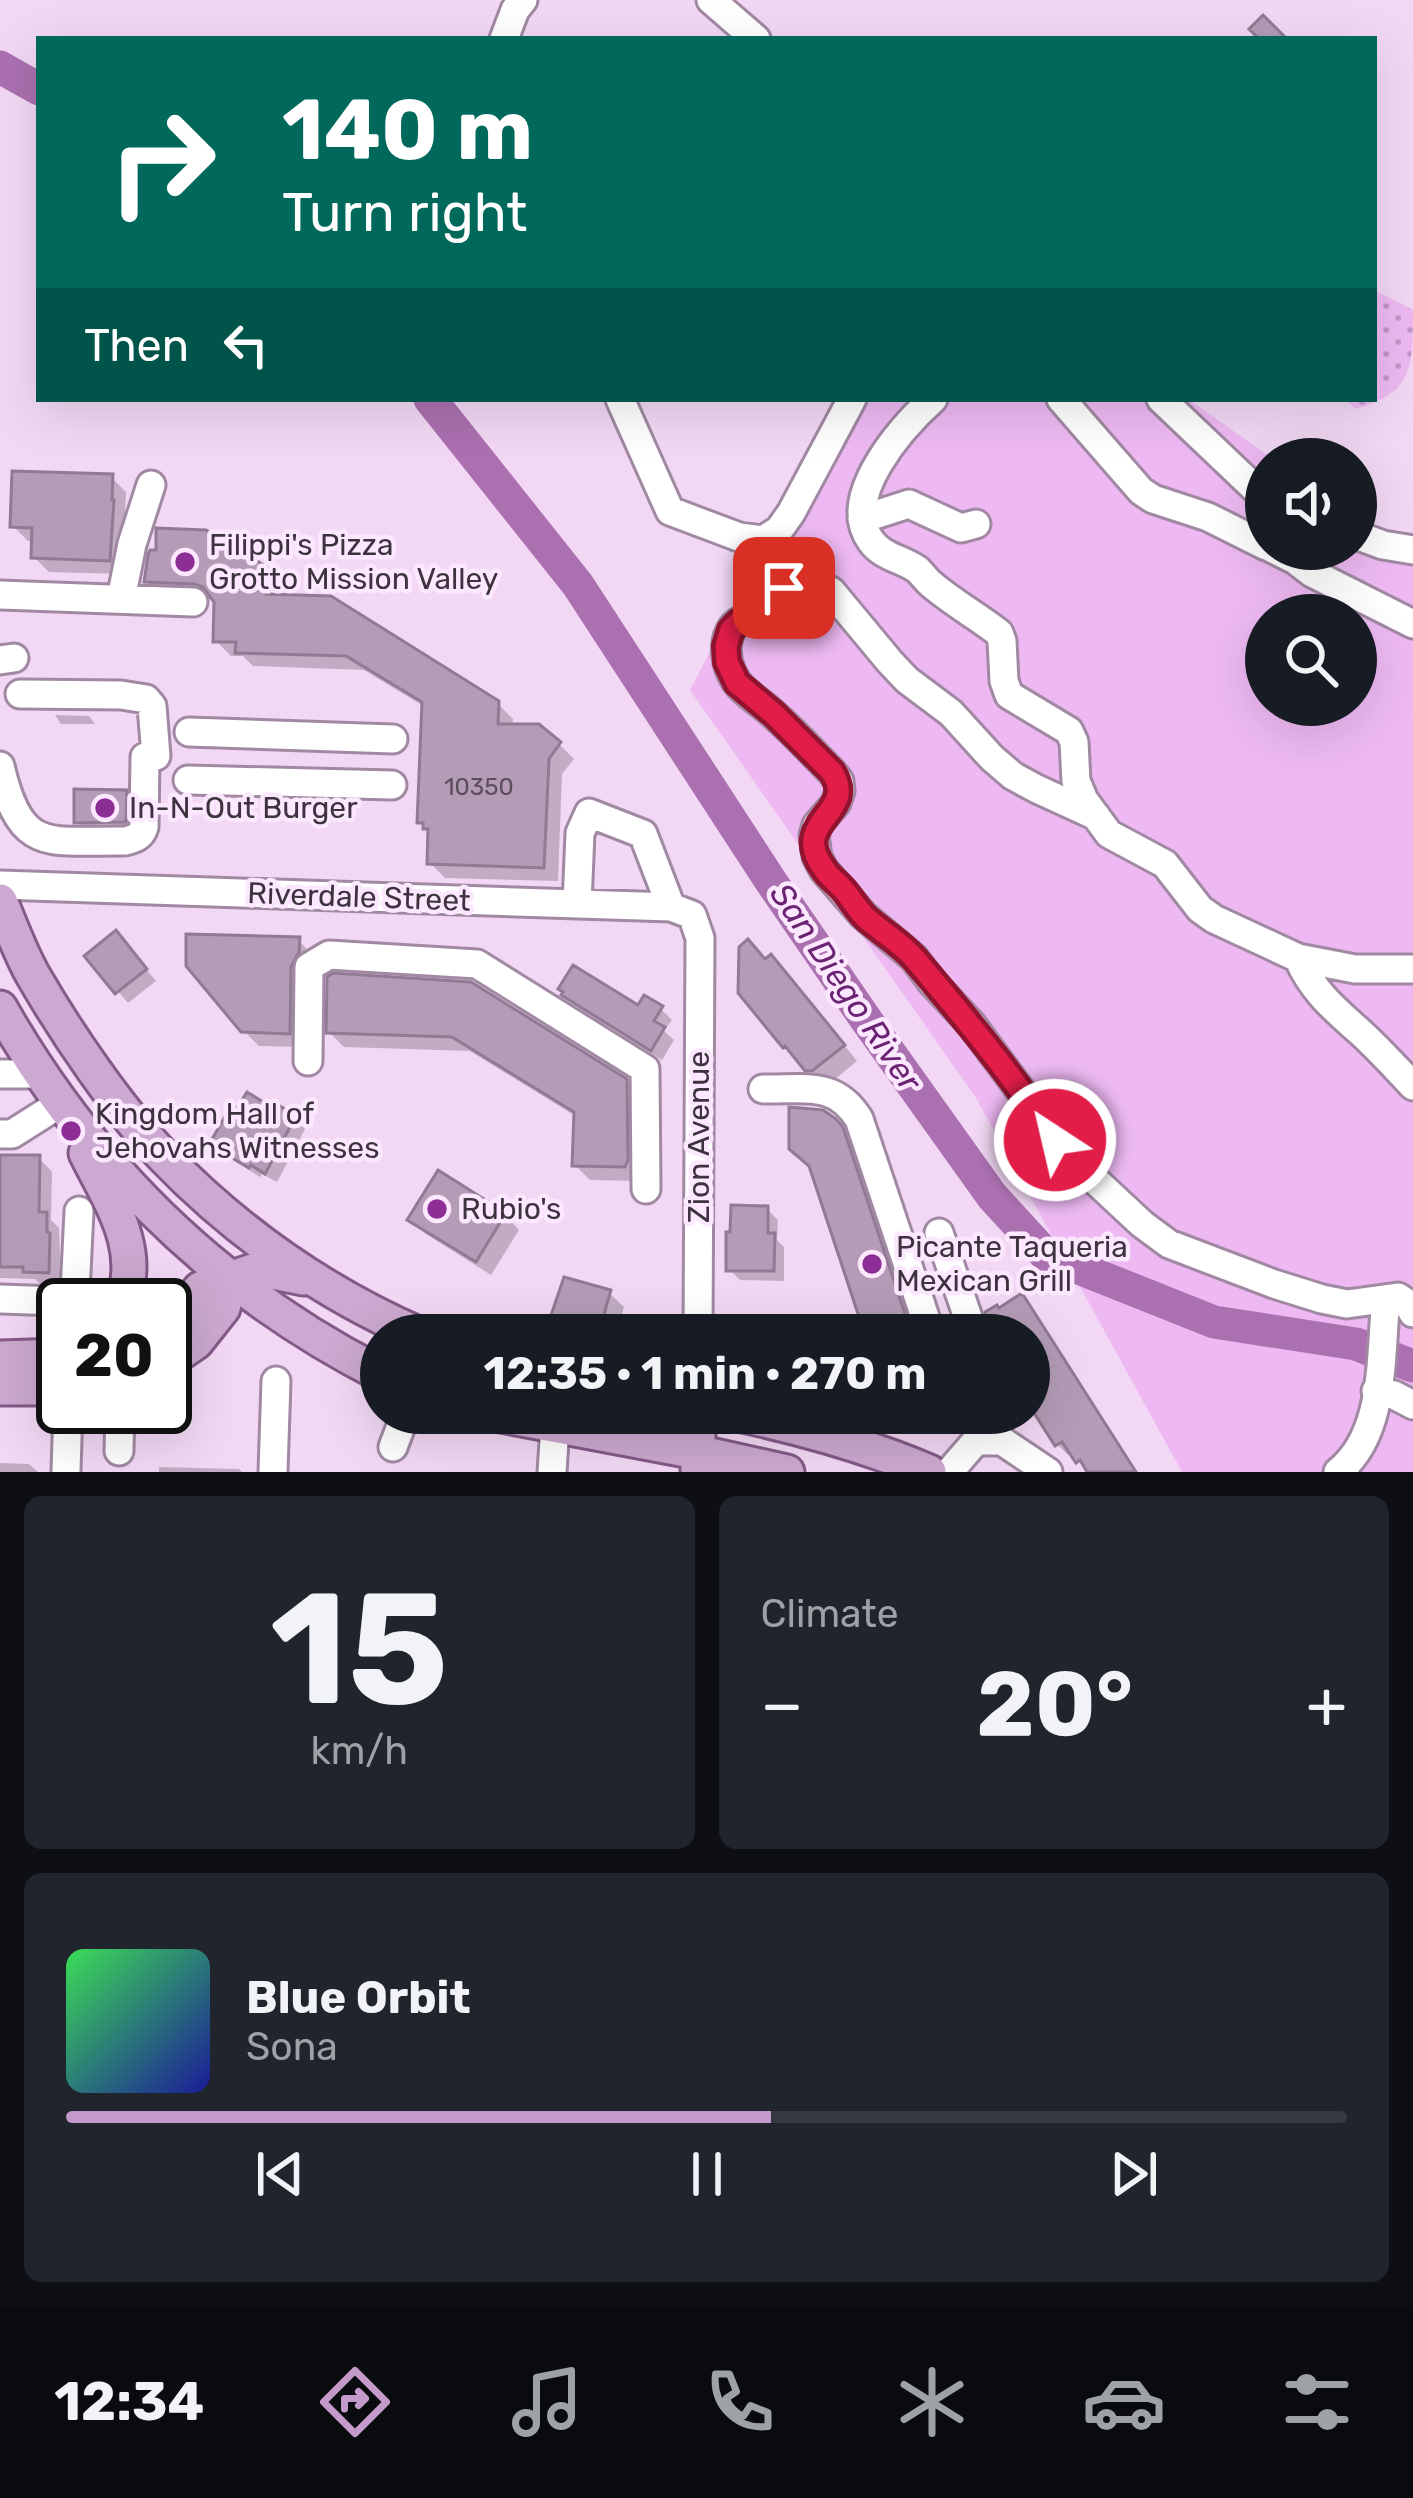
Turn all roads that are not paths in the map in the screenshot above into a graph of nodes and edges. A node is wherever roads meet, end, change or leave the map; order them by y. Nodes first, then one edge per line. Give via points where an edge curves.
1 (711, 0) edge
2 (517, 2) edge
3 (505, 36) edge
4 (753, 36) edge
5 (621, 402) edge
6 (850, 402) edge
7 (930, 402) edge
8 (1064, 402) edge
9 (1164, 402) edge
10 (1245, 479) edge
11 (151, 485) dead end
12 (862, 519) junction
13 (976, 524) dead end
14 (1245, 535) edge
15 (1377, 542) edge
16 (1413, 550) edge
17 (1308, 570) edge
18 (0, 595) edge
19 (121, 599) junction
20 (193, 602) dead end
21 (1413, 624) edge
22 (20, 694) dead end
23 (189, 732) dead end
24 (393, 739) dead end
25 (0, 766) edge
26 (188, 780) dead end
27 (392, 785) dead end
28 (1096, 816) junction
29 (0, 885) edge
30 (0, 901) edge
31 (577, 904) junction
32 (671, 907) junction
33 (1298, 958) junction
34 (1413, 969) edge
35 (0, 1008) edge
36 (308, 1061) dead end
37 (0, 1074) edge
38 (41, 1074) junction
39 (1413, 1086) edge
40 (763, 1089) dead end
41 (61, 1103) junction
42 (0, 1134) edge
43 (163, 1156) junction
44 (646, 1189) dead end
45 (79, 1210) dead end
46 (939, 1233) dead end
47 (130, 1278) edge
48 (230, 1278) junction
49 (317, 1281) junction
50 (0, 1299) edge
51 (192, 1299) edge
52 (1395, 1308) edge
53 (375, 1314) edge
54 (698, 1314) edge
55 (925, 1314) edge
56 (967, 1314) edge
57 (192, 1345) edge
58 (36, 1357) edge
59 (0, 1358) edge
60 (360, 1362) edge
61 (276, 1381) dead end
62 (1377, 1387) junction
63 (0, 1388) edge
64 (36, 1388) edge
65 (1413, 1405) edge
66 (67, 1434) edge
67 (119, 1434) edge
68 (397, 1434) edge
69 (554, 1434) edge
70 (587, 1434) edge
71 (819, 1434) edge
72 (988, 1434) edge
73 (1008, 1434) edge
74 (392, 1447) dead end
75 (119, 1450) dead end
76 (698, 1462) edge
77 (66, 1472) edge
78 (273, 1472) edge
79 (552, 1472) edge
80 (788, 1472) edge
81 (928, 1472) edge
82 (949, 1472) edge
83 (1048, 1472) edge
84 (1338, 1472) edge

1 - 4 street
2 - 3 street
5 - 6 street via 670,511 763,540 791,513
7 - 12 street via 881,456
8 - 14 street via 1141,491
9 - 10 street
11 - 19 street
12 - 13 street via 909,504 961,528
12 - 28 street via 879,549 999,633 1009,695 1072,736 1076,781
15 - 16 street
17 - 21 street
18 - 19 street
19 - 20 street
22 - 25 street via 146,699 152,706 142,833 124,841 36,836 8,800
23 - 24 street
26 - 27 street
28 - 33 street via 1109,834 1165,864 1214,919
28 - 52 street via 1013,776 907,680 831,591 784,588 731,630 727,662 737,683 838,781 836,803 814,835 824,870 973,1025 1069,1156 1169,1244 1322,1298
29 - 31 street, Riverdale Street
30 - 43 main road via 32,974
31 - 32 street, Riverdale Street
31 - 32 street via 580,832 589,813 643,834
32 - 54 street, Zion Avenue via 692,915 700,938
33 - 34 street
33 - 39 street via 1325,1002
35 - 38 main road
36 - 44 street via 310,967 329,955 477,964 645,1069
37 - 38 street
38 - 41 main road
40 - 55 street via 831,1091 849,1103
41 - 42 street
41 - 47 main road via 124,1231
41 - 48 main road via 145,1205
43 - 48 main road via 218,1241
43 - 49 main road via 252,1236
45 - 50 street via 75,1293 57,1301
46 - 56 street
48 - 49 main road via 259,1268
48 - 51 main road
48 - 57 main road via 223,1308
48 - 60 main road
49 - 53 main road
52 - 62 street
58 - 59 main road
61 - 78 street
62 - 65 street
62 - 84 street via 1361,1446
63 - 64 main road
66 - 77 street
67 - 75 street
68 - 74 street
69 - 79 street
70 - 76 main road
71 - 81 main road
72 - 82 street
73 - 83 street
76 - 80 main road

